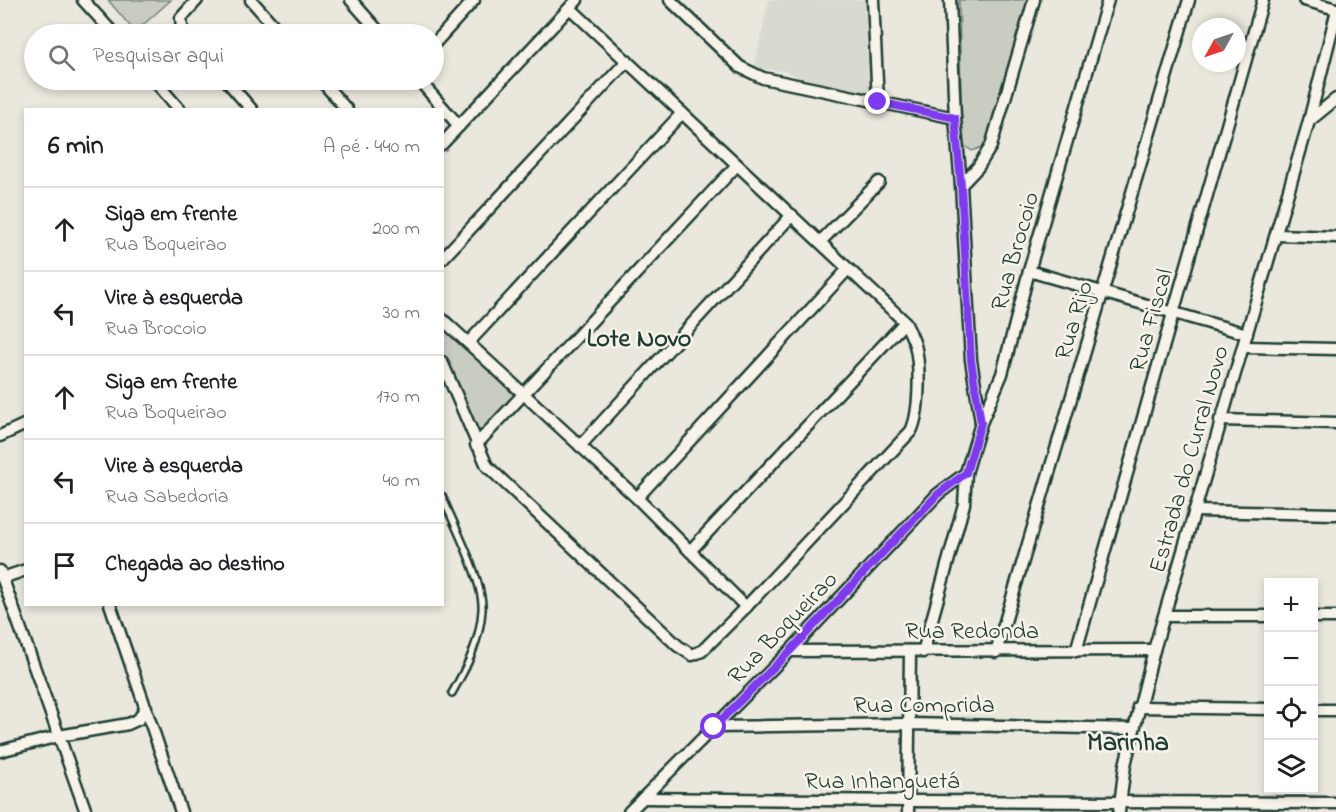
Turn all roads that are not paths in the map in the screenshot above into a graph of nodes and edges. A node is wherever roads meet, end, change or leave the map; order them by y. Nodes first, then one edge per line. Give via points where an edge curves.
1 (83, 0) edge
2 (197, 0) edge
3 (251, 0) edge
4 (351, 0) edge
5 (670, 0) edge
6 (873, 0) edge
7 (950, 0) edge
8 (1034, 0) edge
9 (1108, 0) edge
10 (1189, 0) edge
11 (1263, 0) edge
12 (1304, 0) edge
13 (466, 3) edge
14 (574, 4) edge
15 (1336, 9) edge
16 (1336, 14) edge
17 (105, 24) edge
18 (182, 24) edge
19 (272, 24) edge
20 (372, 24) edge
21 (444, 31) edge
22 (627, 61) junction
23 (163, 90) edge
24 (235, 90) edge
25 (330, 90) edge
26 (428, 90) edge
27 (1336, 99) edge
28 (878, 102) junction
29 (178, 108) edge
30 (250, 108) edge
31 (345, 108) edge
32 (443, 108) edge
33 (444, 109) edge
34 (682, 113) junction
35 (955, 118) junction
36 (1309, 122) junction
37 (459, 126) junction
38 (444, 142) edge
39 (737, 165) junction
40 (879, 182) dead end
41 (961, 185) junction
42 (792, 215) junction
43 (1277, 235) junction
44 (1336, 237) edge
45 (820, 242) junction
46 (444, 257) edge
47 (848, 269) junction
48 (1029, 271) junction
49 (1103, 293) junction
50 (1174, 314) junction
51 (444, 321) edge
52 (905, 322) junction
53 (1247, 334) junction
54 (469, 342) junction
55 (1243, 347) junction
56 (1336, 349) edge
57 (444, 367) edge
58 (525, 394) junction
59 (1220, 420) junction
60 (981, 423) junction
61 (1336, 423) edge
62 (24, 425) edge
63 (0, 436) edge
64 (476, 445) junction
65 (580, 446) junction
66 (966, 473) junction
67 (637, 498) junction
68 (444, 501) edge
69 (1194, 511) junction
70 (1336, 514) edge
71 (690, 551) junction
72 (24, 570) edge
73 (1, 575) edge
74 (111, 606) edge
75 (746, 607) junction
76 (1164, 616) junction
77 (1264, 616) edge
78 (1318, 616) edge
79 (1336, 617) edge
80 (1154, 650) junction
81 (790, 651) junction
82 (996, 651) junction
83 (1076, 651) junction
84 (910, 652) junction
85 (923, 652) junction
86 (452, 693) dead end
87 (146, 707) junction
88 (1138, 707) junction
89 (1264, 709) edge
90 (1318, 710) edge
91 (1336, 710) edge
92 (910, 724) junction
93 (714, 727) junction
94 (1133, 729) junction
95 (59, 736) junction
96 (0, 751) edge
97 (643, 798) junction
98 (1336, 803) edge
99 (1120, 806) edge
100 (908, 807) edge
101 (86, 812) edge
102 (182, 812) edge
103 (629, 812) edge

1 - 17 street
2 - 18 street via 181,18
3 - 19 street
4 - 20 street
5 - 28 street via 740,68 763,78
6 - 28 street
7 - 35 street
8 - 41 street via 991,146
9 - 48 street, Rua Brocoio
10 - 49 street, Rua Rijo
11 - 50 street, Rua Fiscal
12 - 15 street
13 - 21 street
14 - 22 street
14 - 37 street
16 - 36 street, Estrada do Curral Novo
22 - 34 street
22 - 46 street
23 - 29 street
24 - 30 street
25 - 31 street
26 - 32 street
27 - 36 street
28 - 35 street
33 - 37 street
34 - 39 street
34 - 54 street
35 - 41 street
36 - 43 street, Estrada do Curral Novo
37 - 38 street
39 - 42 street
39 - 58 street
40 - 45 street
41 - 60 street via 971,360
42 - 45 street
42 - 65 street
43 - 44 street
43 - 53 street, Estrada do Curral Novo
45 - 47 street
47 - 52 street
47 - 67 street
48 - 49 street
48 - 60 street, Rua Brocoio via 1002,374
49 - 50 street
49 - 82 street, Rua Rijo
50 - 53 street
50 - 83 street, Rua Fiscal
51 - 54 street
52 - 71 street
52 - 75 street via 917,351 916,422
53 - 55 street, Estrada do Curral Novo
54 - 58 street
55 - 56 street
55 - 59 street, Estrada do Curral Novo
57 - 64 street
58 - 64 street
58 - 65 street
59 - 61 street
59 - 69 street, Estrada do Curral Novo
60 - 66 street, Rua Brocoio
62 - 63 street
64 - 75 street via 495,475 686,652 692,655 702,651
65 - 67 street
66 - 81 street, Rua Boqueirao via 938,494
66 - 85 street, Rua Brocoio via 964,504
67 - 71 street
68 - 86 lane via 479,586 482,609 479,634 469,662
69 - 70 street
69 - 76 street, Estrada do Curral Novo
71 - 75 street
72 - 73 street
73 - 95 street
74 - 87 street
76 - 77 street
76 - 80 street, Estrada do Curral Novo
78 - 79 street
80 - 83 street, Rua Redonda
80 - 88 street, Estrada do Curral Novo
81 - 84 street, Rua Redonda
81 - 93 street, Rua Boqueirao
82 - 83 street, Rua Redonda
82 - 85 street, Rua Redonda
84 - 85 street, Rua Redonda
84 - 92 street
87 - 95 street via 139,719 128,724
87 - 102 street
88 - 89 street
88 - 94 street, Estrada do Curral Novo
90 - 91 street
92 - 93 street, Rua Comprida
92 - 94 street, Rua Comprida
92 - 100 street
93 - 97 street, Rua Boqueirao
94 - 99 street, Estrada do Curral Novo
95 - 96 street
95 - 101 street
97 - 100 street, Rua Inhanguetá
97 - 103 street, Rua Boqueirao
98 - 99 street, Rua Inhanguetá
99 - 100 street, Rua Inhanguetá

